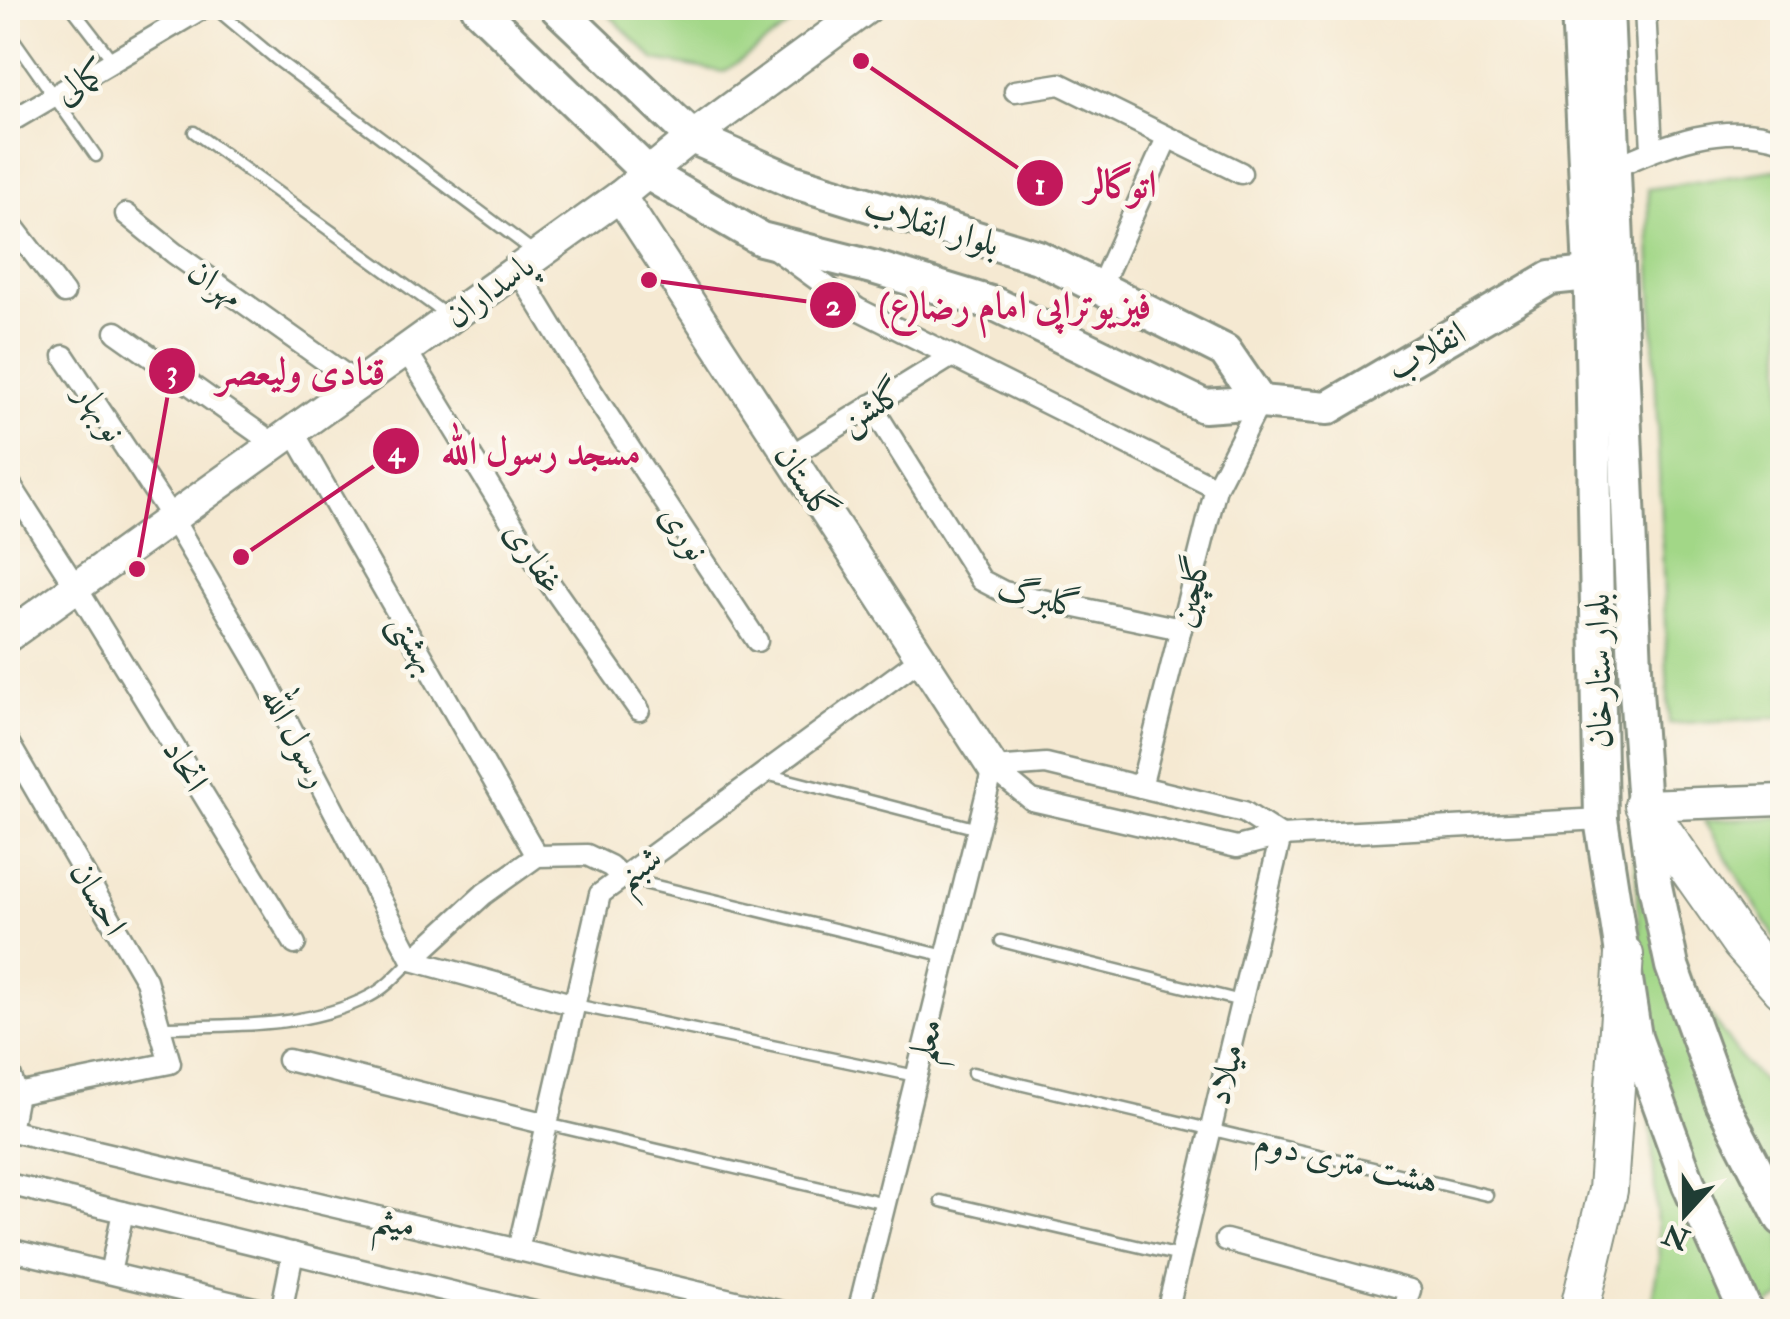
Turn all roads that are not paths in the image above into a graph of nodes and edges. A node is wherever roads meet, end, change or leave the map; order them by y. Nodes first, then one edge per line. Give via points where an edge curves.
1 (72, 8) edge
2 (203, 8) edge
3 (215, 8) edge
4 (478, 8) edge
5 (557, 8) edge
6 (867, 8) edge
7 (1578, 8) edge
8 (1607, 8) edge
9 (1646, 8) edge
10 (8, 32) edge
11 (113, 62) junction
12 (1015, 91) dead end
13 (55, 96) junction
14 (8, 123) edge
15 (194, 132) dead end
16 (692, 137) junction
17 (1167, 138) junction
18 (1782, 140) edge
19 (1652, 150) junction
20 (96, 156) dead end
21 (1613, 168) junction
22 (1241, 173) dead end
23 (649, 174) junction
24 (620, 196) junction
25 (126, 214) dead end
26 (8, 220) edge
27 (761, 239) junction
28 (528, 262) junction
29 (1589, 274) junction
30 (1100, 288) junction
31 (64, 294) dead end
32 (450, 318) junction
33 (116, 332) dead end
34 (406, 350) junction
35 (64, 356) dead end
36 (952, 356) junction
37 (358, 384) junction
38 (1260, 402) junction
39 (871, 406) junction
40 (283, 438) junction
41 (790, 456) junction
42 (8, 481) edge
43 (1216, 488) junction
44 (172, 518) junction
45 (76, 587) junction
46 (1181, 630) junction
47 (8, 636) edge
48 (757, 641) dead end
49 (921, 658) junction
50 (639, 710) dead end
51 (8, 742) edge
52 (993, 768) junction
53 (764, 774) junction
54 (1141, 786) junction
55 (1782, 800) edge
56 (1644, 805) junction
57 (1601, 820) junction
58 (978, 829) junction
59 (1280, 836) junction
60 (537, 856) junction
61 (624, 878) junction
62 (1001, 942) dead end
63 (295, 944) dead end
64 (1624, 955) junction
65 (946, 956) junction
66 (412, 960) junction
67 (1782, 989) edge
68 (1241, 1000) junction
69 (574, 1004) junction
70 (160, 1026) junction
71 (288, 1060) dead end
72 (8, 1068) edge
73 (974, 1073) dead end
74 (916, 1076) junction
75 (18, 1094) junction
76 (548, 1124) junction
77 (1210, 1128) junction
78 (8, 1131) edge
79 (8, 1184) edge
80 (1487, 1194) dead end
81 (941, 1200) dead end
82 (885, 1203) junction
83 (123, 1212) junction
84 (1782, 1219) edge
85 (1226, 1240) dead end
86 (8, 1249) edge
87 (518, 1250) junction
88 (294, 1254) junction
89 (1180, 1256) junction
90 (110, 1273) junction
91 (475, 1305) edge
92 (272, 1312) edge
93 (282, 1312) edge
94 (534, 1312) edge
95 (782, 1312) edge
96 (858, 1312) edge
97 (1166, 1312) edge
98 (1403, 1312) edge
99 (1579, 1312) edge
100 (1746, 1312) edge

1 - 11 lane
2 - 11 street, کمالی
3 - 28 lane
4 - 23 main road, بلوار انقلاب
5 - 16 main road, بلوار انقلاب
6 - 16 main road, پاسداران
7 - 29 main road, بلوار ستارخان
8 - 21 main road, بلوار ستارخان
9 - 19 street
10 - 13 lane
11 - 13 street, کمالی
12 - 17 street via 1060,84
13 - 14 street, کمالی
13 - 20 lane
15 - 32 lane
16 - 23 main road, پاسداران
16 - 30 main road, بلوار انقلاب via 792,181 1038,257
17 - 22 street
17 - 30 street
18 - 19 street via 1729,131
19 - 21 street
21 - 56 main road, بلوار ستارخان
23 - 24 main road, پاسداران
23 - 27 main road, بلوار انقلاب
24 - 28 main road, پاسداران
24 - 41 main road, گلستان
25 - 37 street, مهران
26 - 31 street
27 - 36 street via 858,308
27 - 38 main road, بلوار انقلاب via 997,304 1204,406
28 - 32 main road, پاسداران
28 - 48 street, نوری via 589,387
29 - 38 main road, انقلاب via 1550,278 1328,408
29 - 57 main road, بلوار ستارخان
30 - 38 main road, بلوار انقلاب via 1225,351
32 - 34 main road, پاسداران
33 - 40 street
34 - 37 main road, پاسداران
34 - 50 street, غفاری via 544,575
35 - 44 street, نوبهار
36 - 39 street, گلشن
36 - 43 street
37 - 40 main road, پاسداران
38 - 43 street, گلچین
39 - 41 street, گلشن
39 - 46 street, گلبرگ via 981,580 1004,592
40 - 44 main road, پاسداران
40 - 60 street, بهشتی
41 - 49 main road, گلستان
42 - 45 street, اتحاد
43 - 46 street, گلچین
44 - 45 main road, پاسداران
44 - 66 street, رسول الله
45 - 47 main road, پاسداران
45 - 63 street, اتحاد
46 - 54 street, گلچین
49 - 52 main road, گلستان
49 - 53 street, شبنم
51 - 70 street, احسان via 146,980
52 - 54 street via 1046,764
52 - 58 street, معلم
52 - 59 street, گلستان via 1032,800 1237,847
53 - 58 lane
53 - 61 street, شبنم
54 - 59 street via 1244,812
55 - 56 main road
56 - 67 highway
56 - 84 main road, بلوار ستارخان via 1672,966 1722,1103
57 - 59 street, گلستان
57 - 64 main road, بلوار ستارخان
58 - 65 street, معلم
59 - 68 street, میلاد
60 - 61 street via 587,855
60 - 66 street
61 - 65 lane
61 - 69 street, شبنم via 600,894
62 - 68 lane
64 - 99 highway via 1608,1190
64 - 100 main road, بلوار ستارخان via 1635,1037 1689,1185
65 - 74 street, معلم
66 - 69 street
66 - 70 lane via 373,995 324,1013 257,1024
68 - 77 street, میلاد
69 - 74 lane
69 - 76 street, شبنم
70 - 75 street, احسان via 170,1063
71 - 76 street
72 - 75 street
73 - 77 lane, هشت متری دوم
74 - 82 street, معلم
75 - 78 street
76 - 82 lane
76 - 87 street, شبنم
77 - 80 lane, هشت متری دوم
77 - 89 street, میلاد
78 - 87 street, میثم
79 - 83 street
81 - 89 lane
82 - 96 street, معلم
83 - 88 street
83 - 90 street
85 - 98 street via 1410,1290
86 - 90 street
87 - 95 street, میثم
88 - 91 street
88 - 93 street
89 - 97 street, میلاد
90 - 92 street
91 - 94 street

